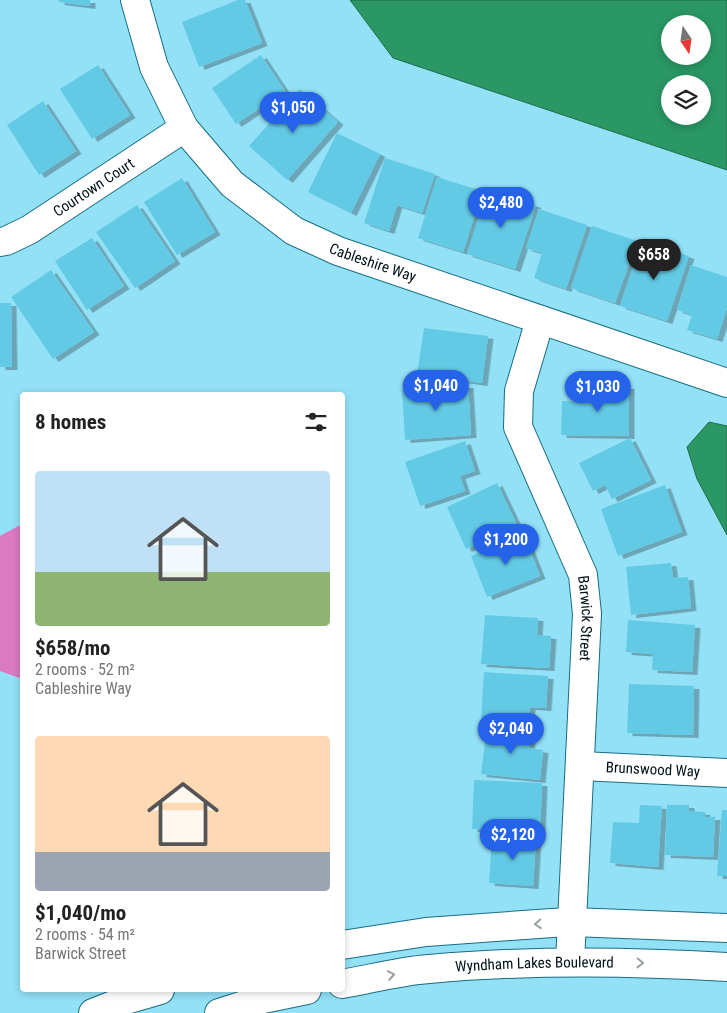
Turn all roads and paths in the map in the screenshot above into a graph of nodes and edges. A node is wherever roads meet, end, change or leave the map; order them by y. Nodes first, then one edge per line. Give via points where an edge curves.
1 (135, 0) edge
2 (184, 128) junction
3 (0, 242) edge
4 (540, 320) junction
5 (727, 383) edge
6 (581, 766) junction
7 (727, 773) edge
8 (572, 922) junction
9 (727, 928) edge
10 (345, 945) edge
11 (570, 962) junction
12 (727, 967) edge
13 (345, 983) edge
14 (153, 992) edge
15 (294, 997) edge
16 (93, 1013) edge
17 (219, 1013) edge

1 - 2 street, Cableshire Way via 154,67
2 - 3 street, Courtown Court via 29,230
2 - 4 street, Cableshire Way via 232,184 294,231 338,251
4 - 5 street, Cableshire Way
4 - 6 street, Barwick Street via 520,391 518,427 583,575 588,614
6 - 7 street, Brunswood Way
6 - 8 street, Barwick Street
8 - 9 street
8 -> 10 street via 426,932
8 - 11 street, Barwick Street
11 -> 12 street, Wyndham Lakes Boulevard
13 -> 11 street, Wyndham Lakes Boulevard via 427,969
14 - 16 street
15 - 17 street

